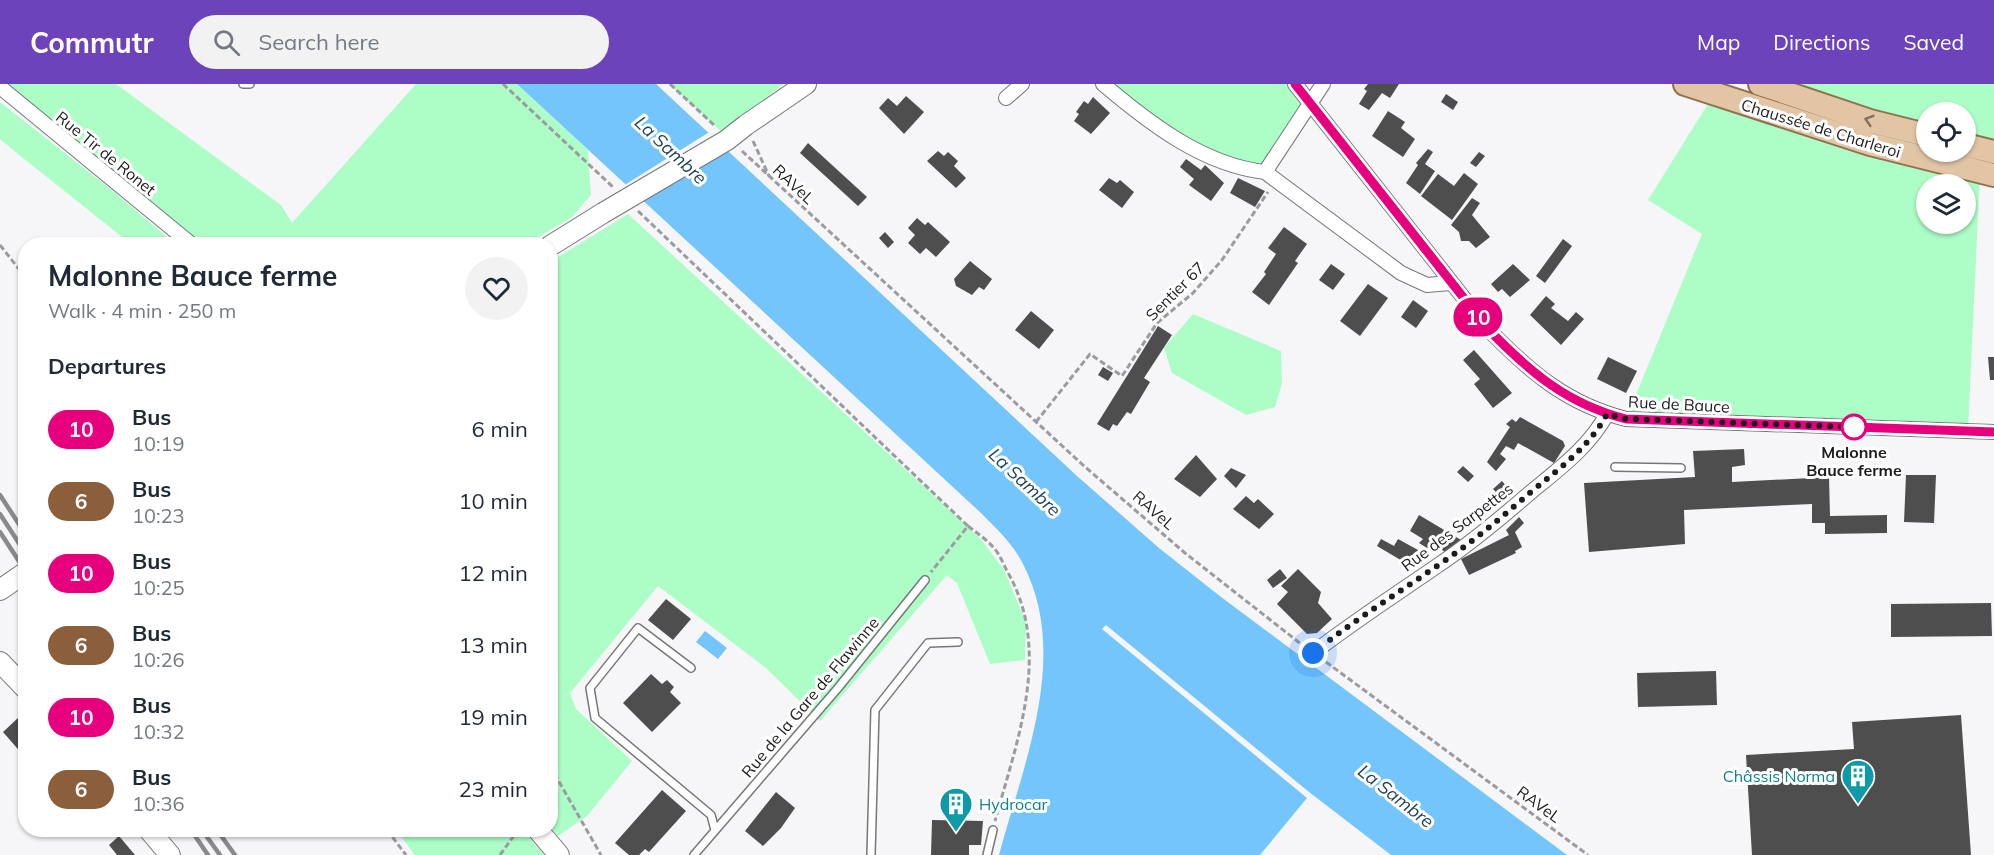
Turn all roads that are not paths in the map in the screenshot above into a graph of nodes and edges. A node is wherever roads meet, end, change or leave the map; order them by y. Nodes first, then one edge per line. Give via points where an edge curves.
1 (243, 84) edge
2 (250, 84) edge
3 (806, 84) edge
4 (1023, 84) edge
5 (1102, 84) edge
6 (1295, 84) edge
7 (1323, 84) edge
8 (1685, 84) edge
9 (1760, 84) edge
10 (0, 87) edge
11 (1006, 98) dead end
12 (1310, 103) junction
13 (1916, 132) edge
14 (1976, 148) edge
15 (1994, 152) edge
16 (1994, 175) edge
17 (1269, 176) junction
18 (182, 237) edge
19 (558, 241) edge
20 (1450, 283) junction
21 (1607, 414) junction
22 (1994, 432) edge
23 (1615, 467) dead end
24 (1681, 468) dead end
25 (925, 580) road end
26 (958, 642) dead end
27 (1313, 653) road end
28 (0, 662) edge
29 (691, 668) dead end
30 (18, 681) edge
31 (716, 830) junction
32 (993, 830) road end
33 (155, 837) edge
34 (544, 837) edge
35 (170, 855) edge
36 (559, 855) edge
37 (694, 855) edge
38 (871, 855) edge
39 (987, 855) edge

1 - 2 lane
3 - 19 street, bridge via 727,140
4 - 11 street
5 - 17 street via 1144,120 1188,146 1242,170
6 - 12 street, Rue de Bauce
7 - 12 street
8 - 16 main road, Chaussée de Charleroi via 1870,144
13 -> 9 main road, Chaussée de Charleroi
10 - 18 street, Rue Tir de Ronet
12 - 17 street
12 - 20 street, Rue de Bauce
14 - 15 main road
17 - 20 street via 1401,273 1427,285
20 - 21 street, Rue de Bauce via 1525,367 1564,395
21 - 22 street, Rue de Bauce via 1626,419
21 - 27 street, Rue des Sarpettes via 1595,436 1570,460 1482,533
23 - 24 lane
25 - 31 lane, Rue de la Gare de Flawinne
26 - 38 lane via 928,643 875,710
28 - 30 street
29 - 31 lane via 639,628 590,688 595,718 711,815
31 - 37 lane, Rue de la Gare de Flawinne
32 - 39 lane
33 - 35 street
34 - 36 street

